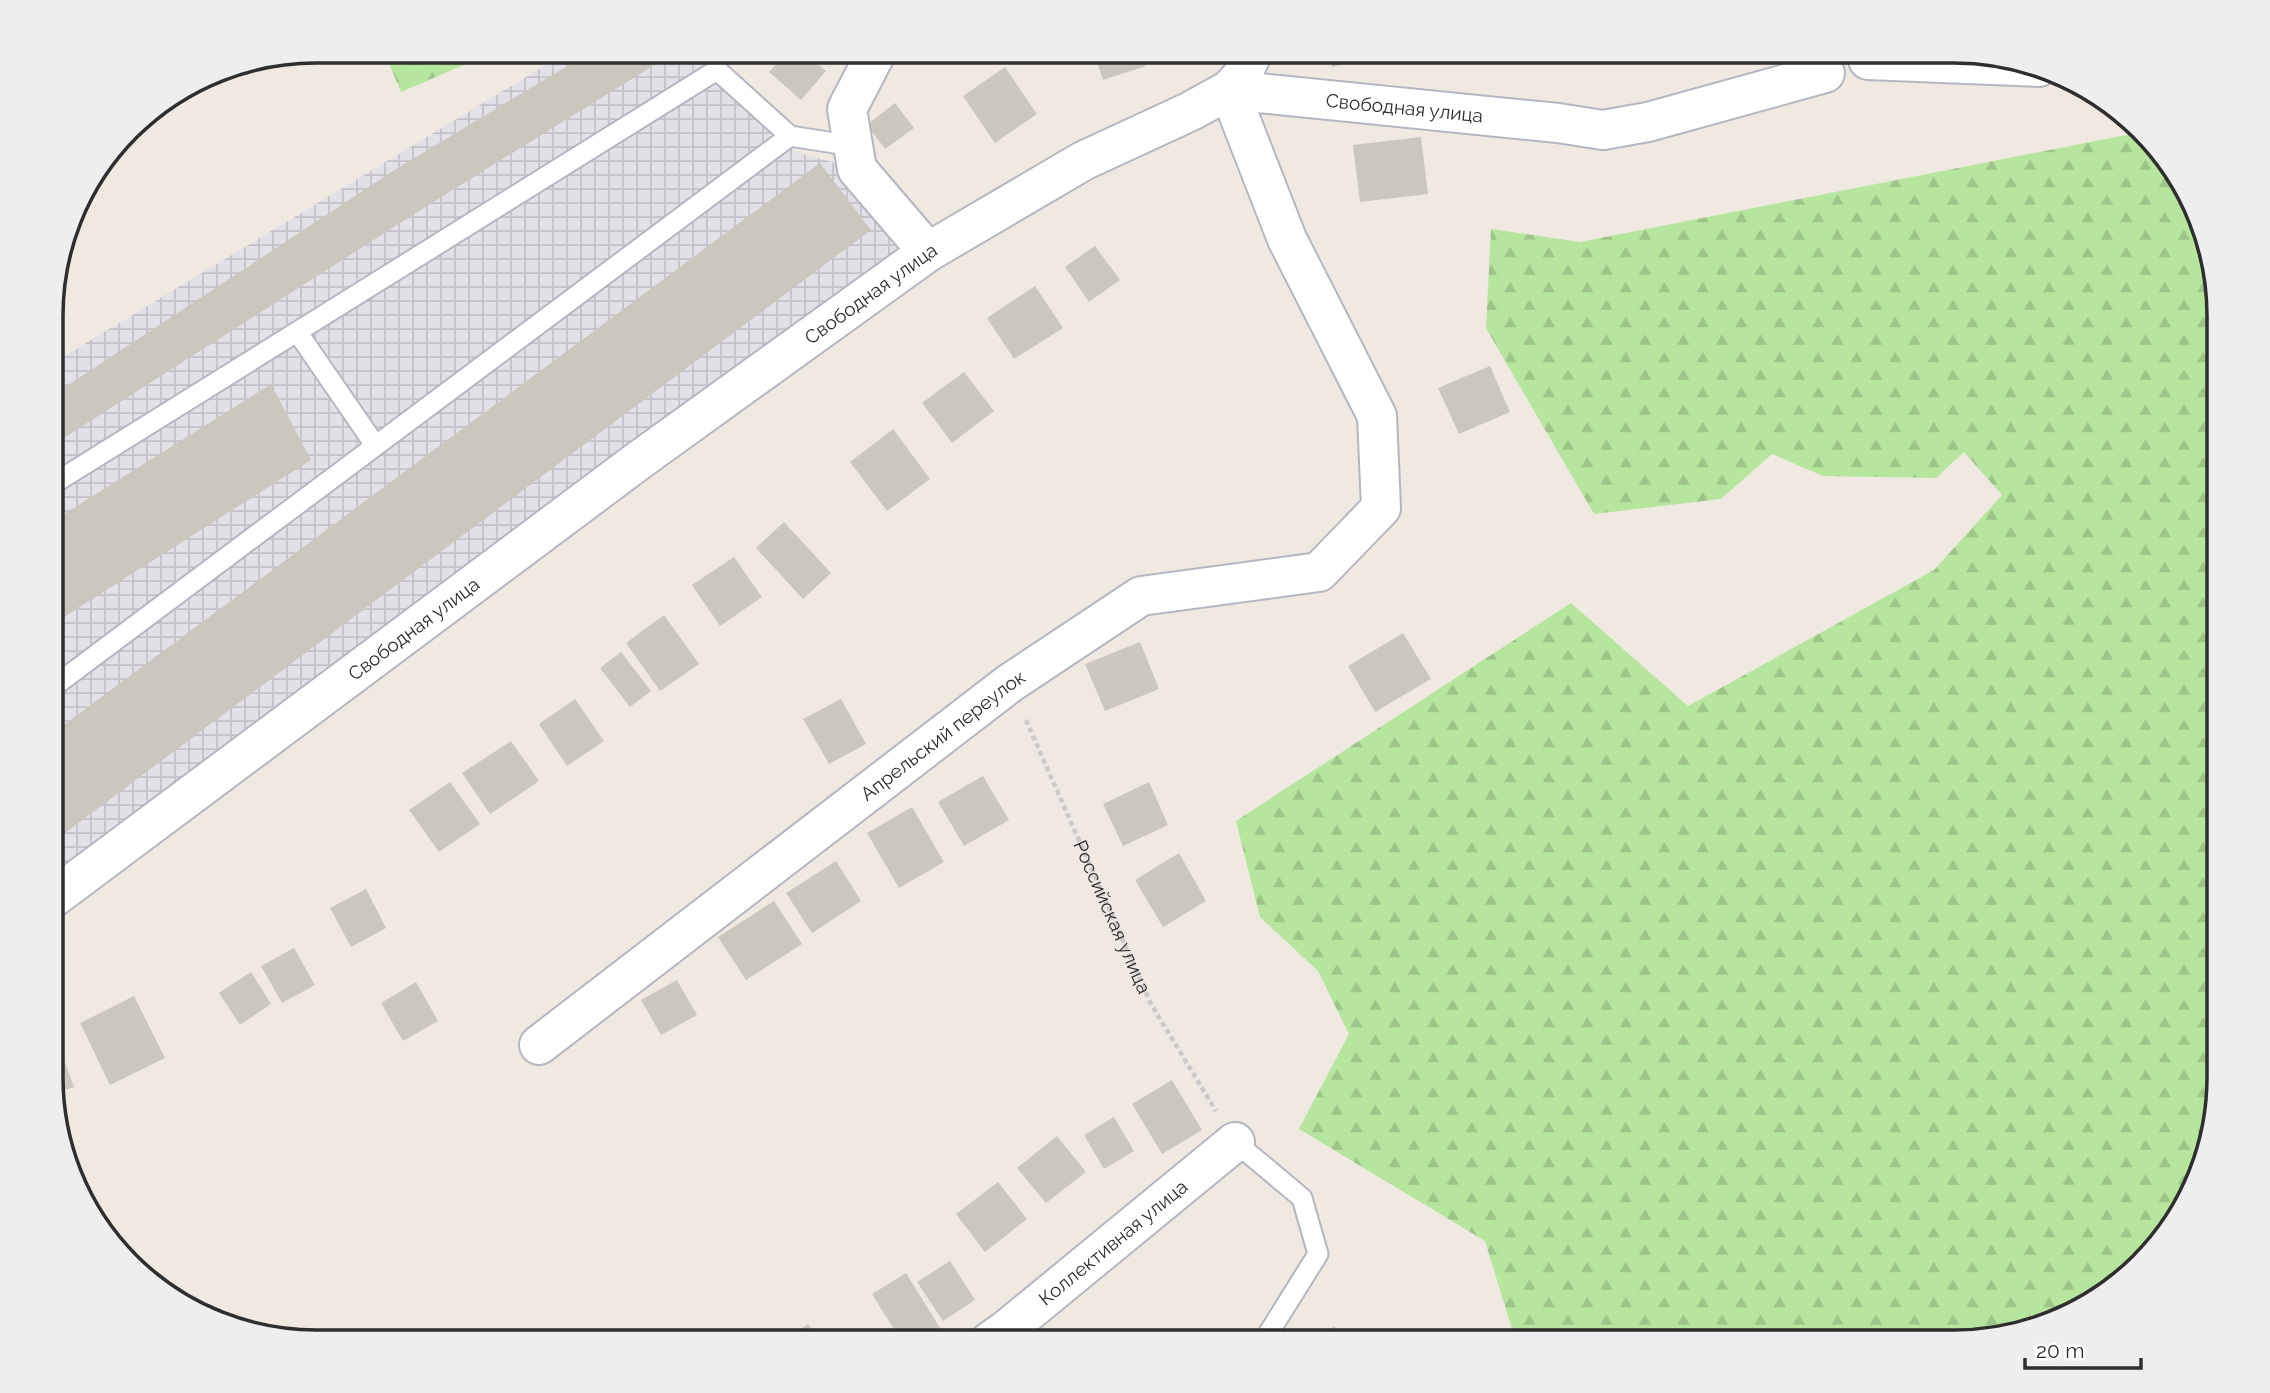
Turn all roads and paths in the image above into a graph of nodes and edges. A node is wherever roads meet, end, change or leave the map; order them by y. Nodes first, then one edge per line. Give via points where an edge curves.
1 (871, 63) edge
2 (1248, 63) edge
3 (1941, 63) edge
4 (1980, 65) edge
5 (1825, 73) dead end
6 (1228, 90) junction
7 (790, 136) junction
8 (853, 146) junction
9 (928, 252) junction
10 (298, 333) junction
11 (374, 445) junction
12 (63, 478) edge
13 (63, 679) edge
14 (1010, 683) junction
15 (63, 891) edge
16 (539, 1045) dead end
17 (1235, 1142) junction
18 (1004, 1330) edge
19 (1270, 1330) edge

1 - 8 street via 847,108
2 - 6 street
3 - 4 street
5 - 6 street, Свободная улица via 1603,130
6 - 9 street, Свободная улица via 1083,161
6 - 14 street, Апрельский переулок via 1287,239 1377,416 1381,508 1319,572 1141,596
7 - 8 lane
7 - 10 lane via 717,70
7 - 11 lane
8 - 9 street via 858,169
9 - 15 street, Свободная улица via 638,461
10 - 11 lane
10 - 12 lane
11 - 13 lane
14 - 16 street, Апрельский переулок
14 - 17 path, Российская улица via 1151,1004
17 - 18 street, Коллективная улица
17 - 19 lane via 1302,1198 1318,1254

